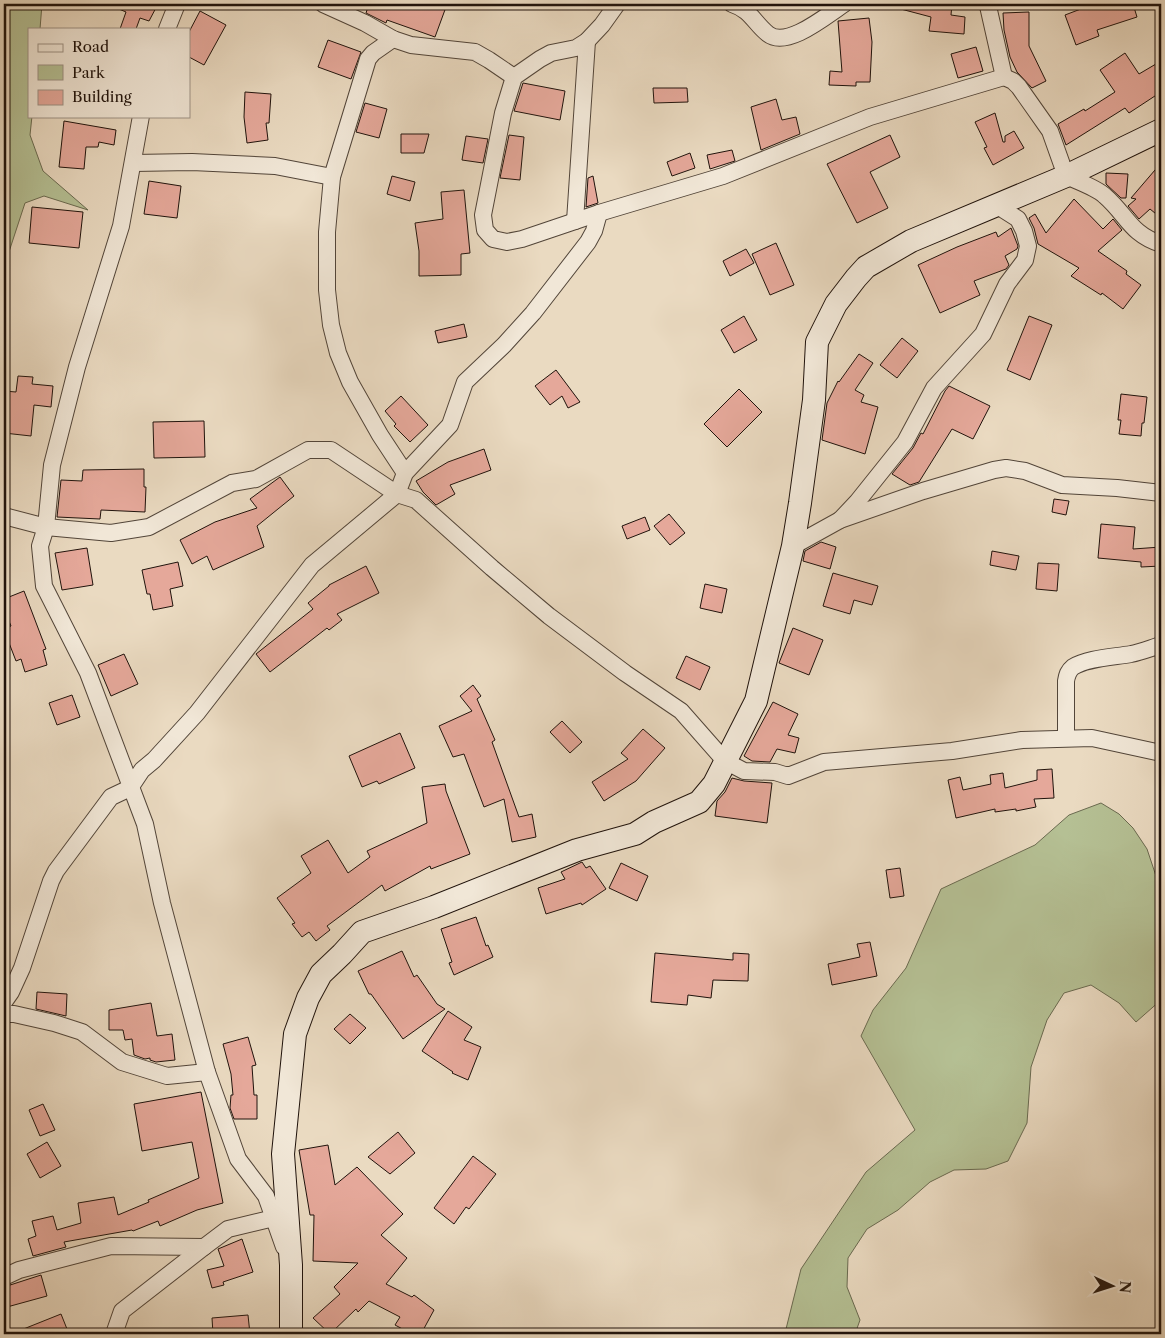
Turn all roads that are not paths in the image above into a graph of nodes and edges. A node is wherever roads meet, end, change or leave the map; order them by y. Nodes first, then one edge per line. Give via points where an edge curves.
1 (177, 4) edge
2 (322, 4) edge
3 (617, 4) edge
4 (732, 4) edge
5 (844, 4) edge
6 (988, 5) edge
7 (167, 28) edge
8 (393, 39) junction
9 (587, 41) junction
10 (514, 77) junction
11 (1004, 77) junction
12 (142, 118) edge
13 (1161, 130) edge
14 (133, 163) junction
15 (1066, 176) junction
16 (332, 178) junction
17 (996, 206) junction
18 (599, 213) junction
19 (575, 221) junction
20 (1161, 244) edge
21 (405, 473) junction
22 (1161, 493) edge
23 (397, 494) junction
24 (4, 516) edge
25 (840, 520) junction
26 (46, 527) junction
27 (792, 546) junction
28 (1161, 645) edge
29 (1066, 738) junction
30 (1161, 753) edge
31 (725, 761) junction
32 (130, 788) junction
33 (4, 1002) edge
34 (4, 1014) edge
35 (207, 1072) junction
36 (274, 1218) junction
37 (204, 1247) junction
38 (291, 1264) junction
39 (4, 1277) edge
40 (114, 1334) edge
41 (291, 1334) edge

1 - 7 street
2 - 8 street via 365,22
3 - 9 street
4 - 5 street via 748,12 769,36 782,39 796,35
6 - 11 street
8 - 10 street via 411,45 475,52
8 - 16 street via 368,59
9 - 10 street via 576,48 546,56
9 - 19 street
10 - 19 street via 503,113 483,214 485,230 493,239 507,242
11 - 15 street via 1019,87 1050,131
11 - 18 street via 870,117 722,176
12 - 14 street
13 - 15 main road
14 - 16 street via 275,166
14 - 26 street via 121,226 77,367 52,465
15 - 17 main road
15 - 20 street via 1104,195 1141,235
16 - 21 street via 327,290 331,325 350,382
17 - 25 street via 1018,219 1028,246 1024,260 1007,284 983,334 934,388 904,442
17 - 27 main road via 911,241 866,267 836,304 817,342 814,400
18 - 19 street
18 - 21 street via 588,242 533,313 465,382 450,425
21 - 23 street
22 - 25 street via 1062,485 1025,471 1006,468 924,491
23 - 26 street via 331,450 308,450 256,479 232,483 149,527 111,533
23 - 31 street via 416,500 549,616 681,711
23 - 32 street via 312,565 197,713 142,770
24 - 26 street
25 - 27 street
26 - 32 street via 40,546 44,586 88,673
27 - 31 main road via 756,701
28 - 29 street via 1074,666 1066,681
29 - 30 street via 1092,738
29 - 31 street via 824,762 788,776 775,772 744,771
31 - 38 main road via 714,784 699,802 635,834 577,850 362,932 321,974 295,1034 283,1154
32 - 33 street via 111,797 56,870 22,968
32 - 35 street via 144,824
34 - 35 street via 82,1032 122,1062 167,1076
35 - 36 street via 238,1159 266,1196
36 - 37 street via 228,1230
36 - 38 street
37 - 39 street via 111,1246 19,1270
37 - 40 street via 122,1311
38 - 41 main road

